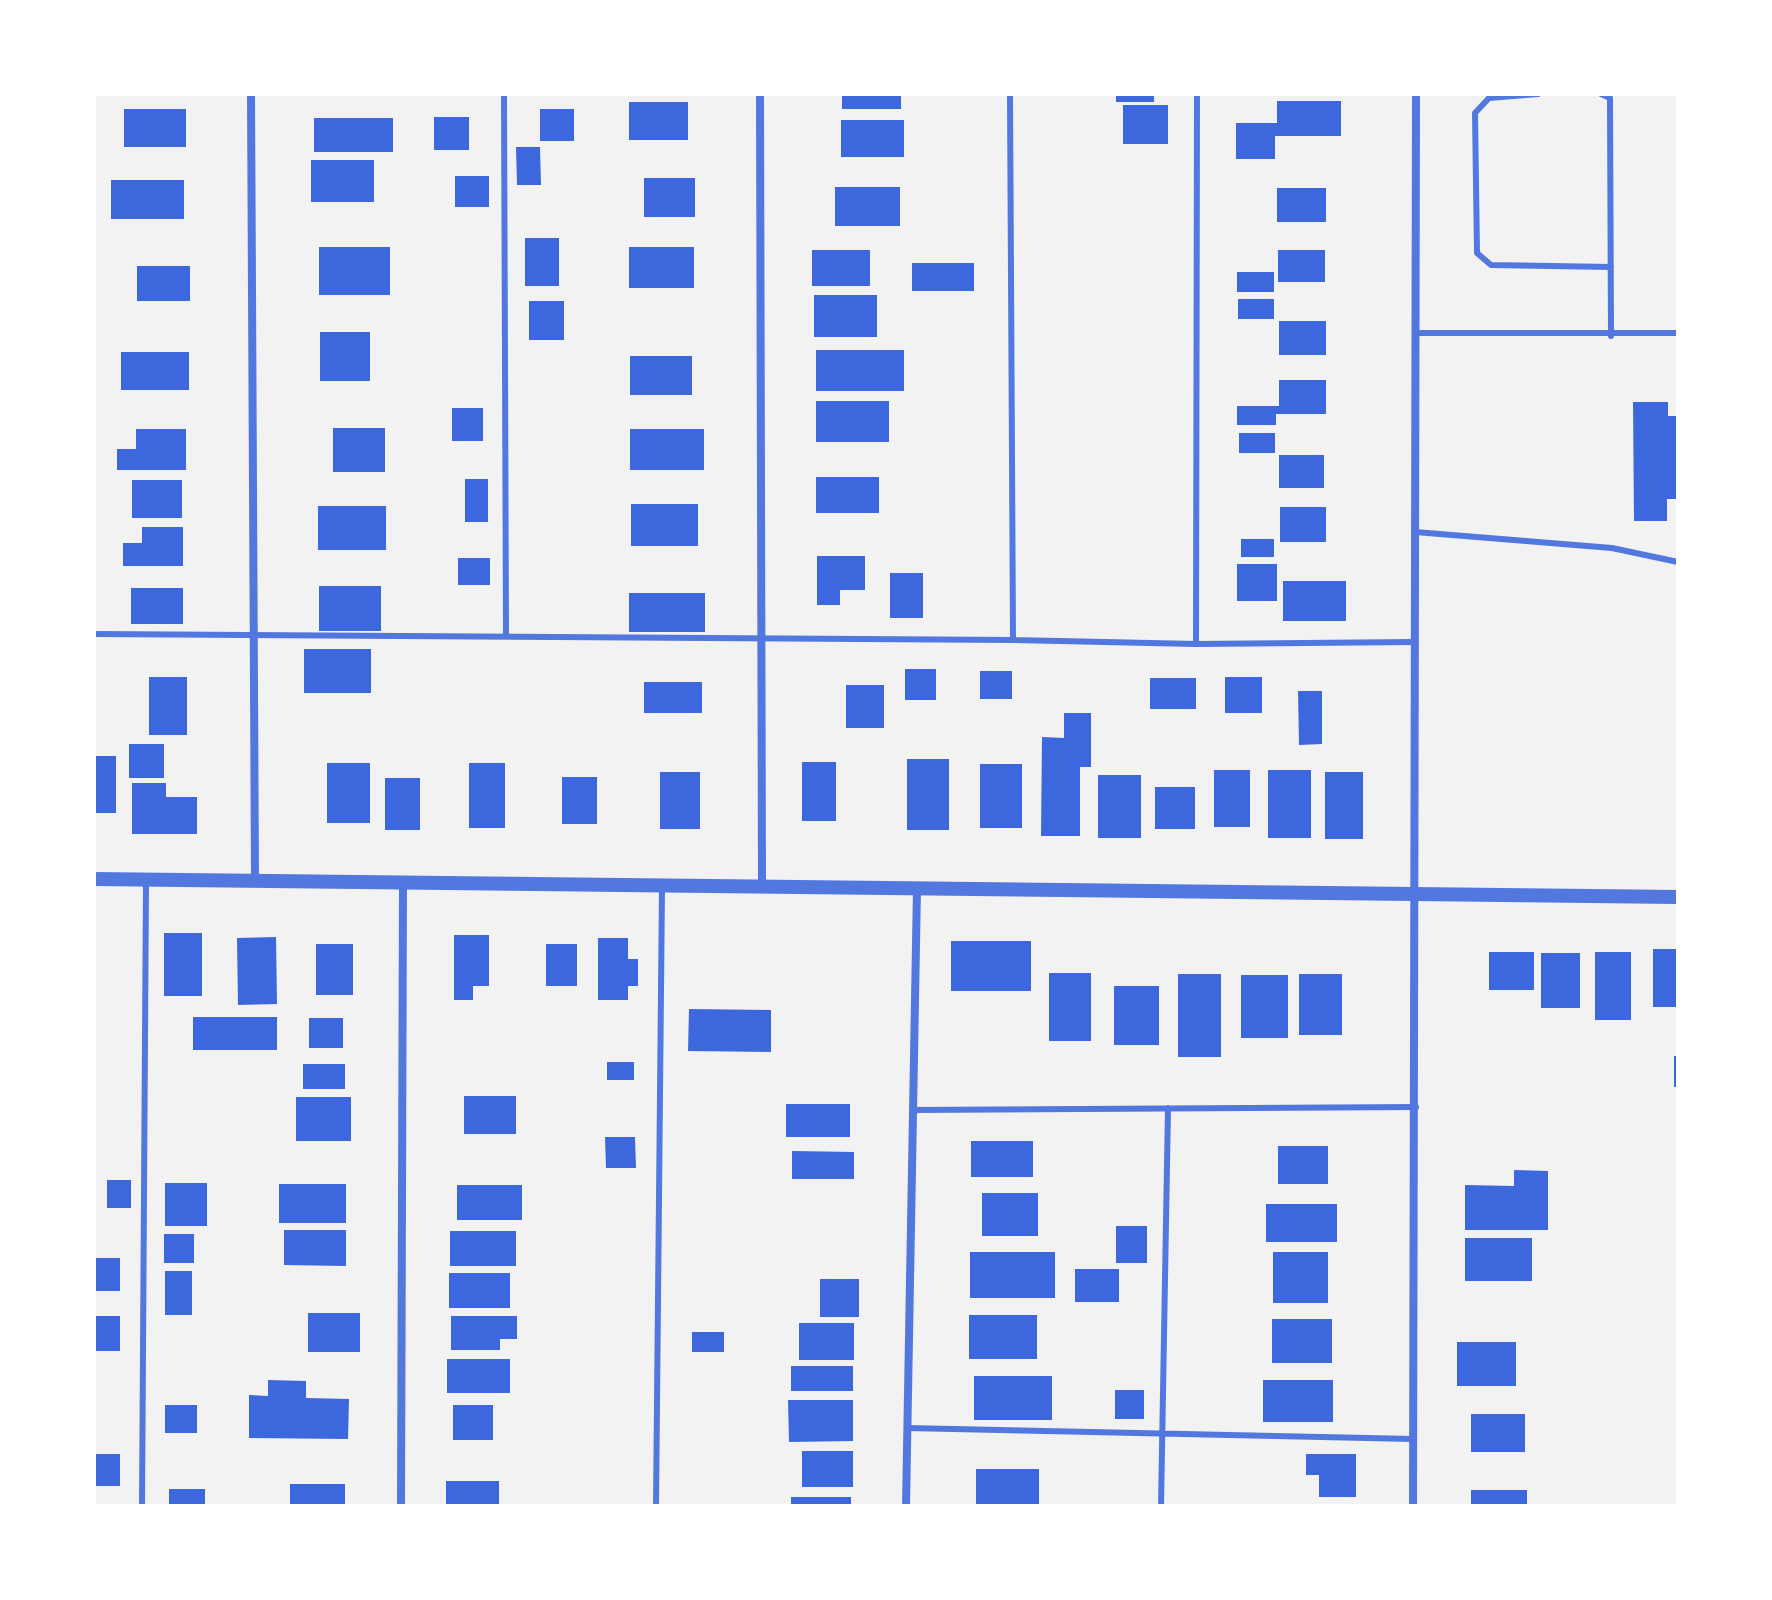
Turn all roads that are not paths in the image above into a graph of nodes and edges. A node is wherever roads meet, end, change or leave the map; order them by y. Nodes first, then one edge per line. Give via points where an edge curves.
1 (251, 94) edge
2 (504, 94) edge
3 (760, 94) edge
4 (1010, 94) edge
5 (1197, 94) edge
6 (1416, 94) edge
7 (1538, 94) edge
8 (1601, 94) edge
9 (1611, 267) junction
10 (1416, 333) junction
11 (1678, 333) edge
12 (1611, 336) junction
13 (1415, 532) junction
14 (1678, 562) edge
15 (94, 634) edge
16 (254, 635) junction
17 (506, 636) junction
18 (762, 638) junction
19 (1013, 640) junction
20 (1414, 642) junction
21 (1196, 644) junction
22 (94, 879) edge
23 (146, 880) junction
24 (255, 880) junction
25 (403, 881) junction
26 (662, 883) junction
27 (762, 885) junction
28 (917, 887) junction
29 (1416, 894) junction
30 (1678, 897) edge
31 (1416, 1107) junction
32 (1168, 1108) junction
33 (913, 1110) junction
34 (907, 1428) junction
35 (1162, 1434) junction
36 (1413, 1439) junction
37 (142, 1506) edge
38 (401, 1506) edge
39 (656, 1506) edge
40 (906, 1506) edge
41 (1161, 1506) edge
42 (1413, 1506) edge

1 - 16 street
2 - 17 lane
3 - 18 street
4 - 19 lane
5 - 21 lane
6 - 10 street
7 - 9 lane via 1489,98 1475,113 1477,253 1491,265
8 - 9 lane via 1610,98
9 - 12 lane
10 - 12 lane
10 - 13 street
11 - 12 lane
13 - 14 lane via 1612,548
13 - 20 street
15 - 16 lane
16 - 17 lane
16 - 24 street
17 - 18 lane
18 - 19 lane
18 - 27 street
19 - 21 lane
20 - 21 lane
20 - 29 street
22 - 23 street
23 - 24 street
23 - 37 lane
24 - 25 street
25 - 26 street
25 - 38 street
26 - 27 street
26 - 39 lane
27 - 28 street
28 - 29 street
28 - 33 street
29 - 30 street
29 - 31 street
31 - 32 lane
31 - 36 street
32 - 33 lane
32 - 35 lane
33 - 34 street
34 - 35 lane
34 - 40 street
35 - 36 lane
35 - 41 lane
36 - 42 street

